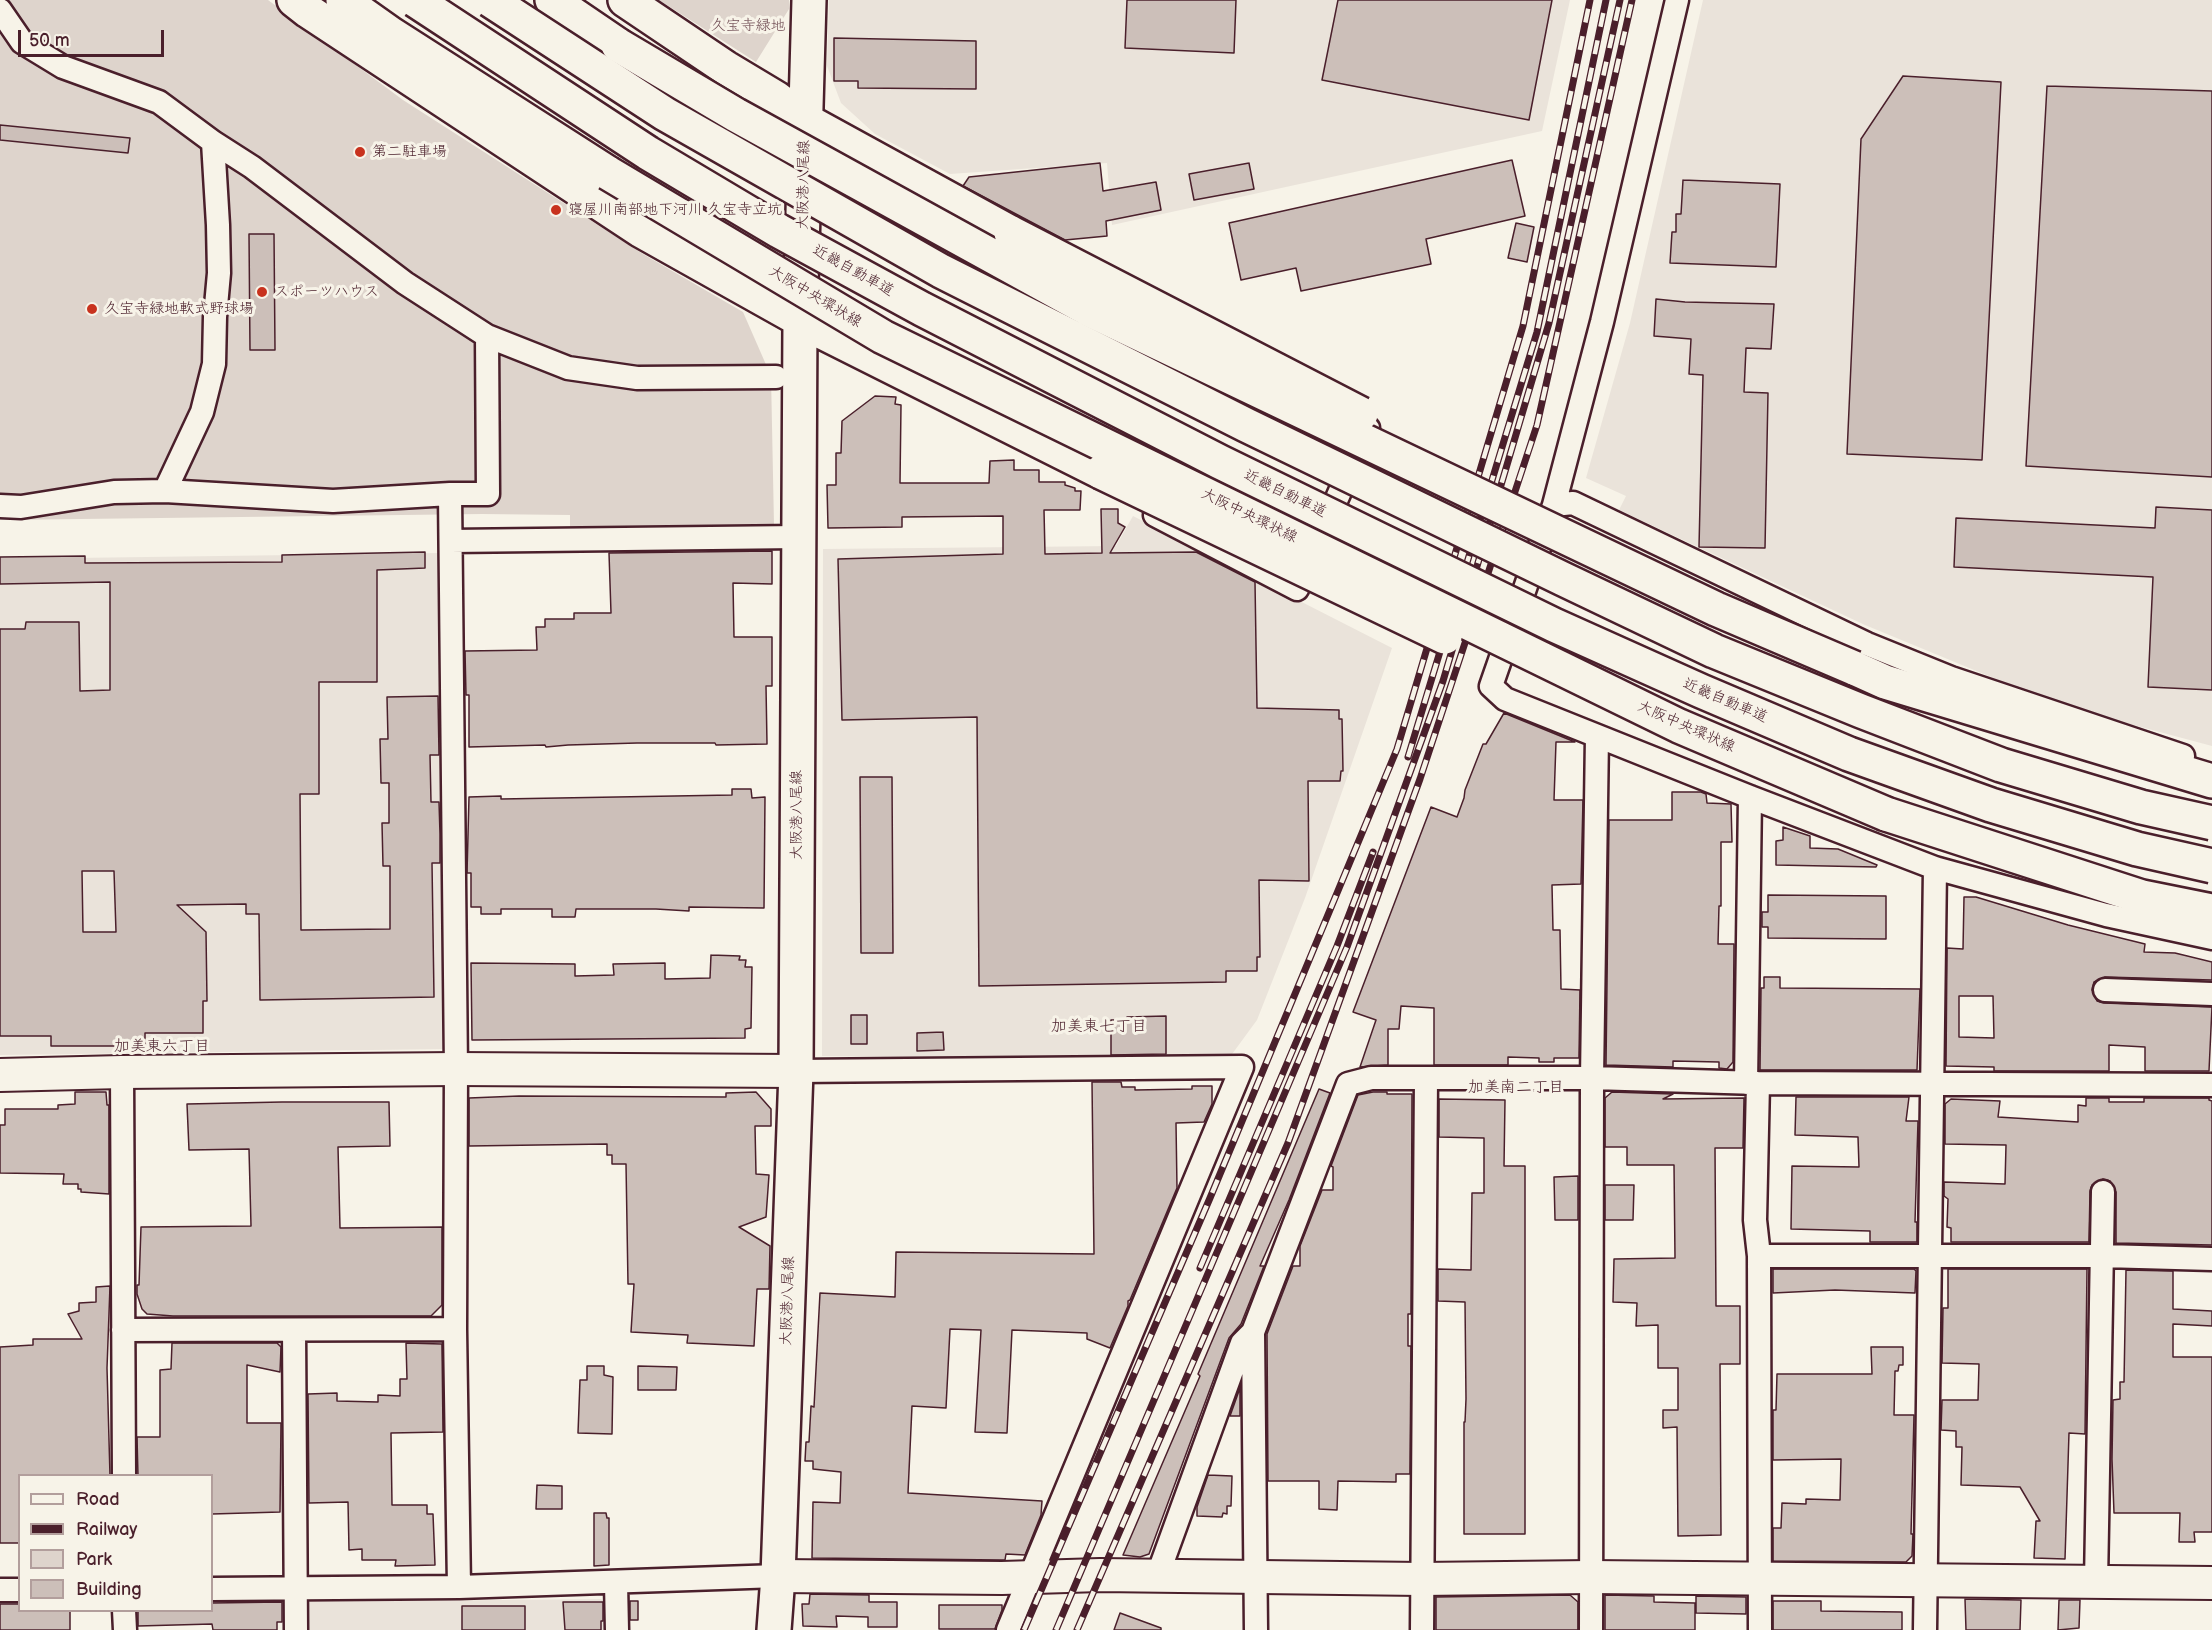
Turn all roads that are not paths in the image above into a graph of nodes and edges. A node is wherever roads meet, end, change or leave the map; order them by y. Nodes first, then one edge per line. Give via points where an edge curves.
1 (294, 0) edge
2 (343, 0) edge
3 (416, 0) edge
4 (490, 0) edge
5 (552, 0) edge
6 (625, 0) edge
7 (809, 0) edge
8 (1677, 0) edge
9 (0, 10) edge
10 (806, 120) junction
11 (213, 142) junction
12 (1011, 233) junction
13 (800, 320) junction
14 (487, 336) junction
15 (776, 376) dead end
16 (939, 390) junction
17 (165, 491) junction
18 (450, 504) junction
19 (1554, 505) junction
20 (0, 506) edge
21 (798, 537) junction
22 (451, 541) junction
23 (1716, 609) junction
24 (1679, 726) junction
25 (1597, 736) junction
26 (2212, 766) edge
27 (2212, 781) edge
28 (1750, 797) junction
29 (2212, 823) edge
30 (2212, 866) edge
31 (1935, 868) junction
32 (2212, 911) edge
33 (2212, 938) edge
34 (2105, 990) dead end
35 (2212, 994) edge
36 (456, 1069) junction
37 (796, 1071) junction
38 (122, 1072) junction
39 (0, 1076) edge
40 (1426, 1078) junction
41 (1592, 1078) junction
42 (1752, 1083) junction
43 (1932, 1083) junction
44 (2212, 1085) edge
45 (2103, 1192) dead end
46 (1930, 1255) junction
47 (1759, 1256) junction
48 (2103, 1256) junction
49 (2212, 1259) edge
50 (454, 1329) junction
51 (123, 1330) junction
52 (294, 1330) junction
53 (1253, 1332) junction
54 (124, 1474) edge
55 (778, 1576) junction
56 (1030, 1577) junction
57 (1157, 1577) junction
58 (1591, 1577) junction
59 (1255, 1578) junction
60 (1421, 1579) junction
61 (1760, 1579) junction
62 (1925, 1581) junction
63 (2096, 1582) junction
64 (616, 1583) junction
65 (2212, 1583) edge
66 (459, 1587) junction
67 (297, 1588) junction
68 (213, 1589) edge
69 (0, 1590) edge
70 (18, 1590) edge
71 (124, 1612) edge
72 (124, 1630) edge
73 (296, 1630) edge
74 (616, 1630) edge
75 (774, 1630) edge
76 (1008, 1630) edge
77 (1256, 1630) edge
78 (1422, 1630) edge
79 (1591, 1630) edge
80 (1760, 1630) edge
81 (1925, 1630) edge

1 - 13 main road via 640,230
2 - 24 main road, 大阪中央環状線, bridge via 608,173 883,337
3 - 30 main road, 近畿自動車道, bridge via 648,153 779,231 1220,462 1554,625 1849,754 1991,805 2137,849
4 - 29 main road, bridge via 665,114 941,271 1563,579 1714,651 1990,761 2141,807
5 - 23 main road, bridge via 618,45 736,115 1090,310
6 - 10 main road
7 - 10 main road, 大阪港八尾線
8 - 19 street via 1605,310
9 - 11 street via 22,42 63,67 159,102
10 - 12 main road
10 - 13 main road, 大阪港八尾線
11 - 14 street via 405,283
11 - 17 street via 219,225 214,364 202,412
12 - 16 street via 1078,258 1376,409 1297,589 1005,437
12 - 23 main road, bridge via 1456,463 1675,569
13 - 16 main road
13 - 21 main road, 大阪港八尾線
14 - 15 street via 568,368 637,378
14 - 18 street via 488,494
16 - 24 main road, bridge via 1529,677
17 - 18 street
17 - 20 street via 114,492 21,507
18 - 22 street
19 - 25 street via 1491,686 1505,699
19 - 26 street via 1573,503 1867,644 1951,678
21 - 22 street
21 - 37 main road, 大阪港八尾線
22 - 36 street
23 - 27 main road, bridge via 1885,682
24 - 32 main road, 大阪中央環状線, bridge via 1886,814 2142,897
25 - 28 street
25 - 41 street
28 - 31 street
28 - 42 street
31 - 33 street via 2106,915
31 - 43 street
34 - 35 street
36 - 37 street
36 - 38 street
36 - 50 street
37 - 55 main road, 大阪港八尾線
37 - 56 street via 1242,1067
38 - 39 street
38 - 51 street
40 - 41 street
40 - 53 street via 1371,1078 1348,1084
40 - 60 street
41 - 42 street
41 - 58 street
42 - 43 street
42 - 47 street
43 - 44 street
43 - 46 street
45 - 48 street
46 - 47 street
46 - 48 street
46 - 62 street
47 - 61 street
48 - 49 street
48 - 63 street
50 - 52 street
50 - 66 street
51 - 52 street
51 - 54 street
52 - 67 street
53 - 57 street via 1242,1343
53 - 59 street
55 - 56 street
55 - 64 street
55 - 75 main road, 大阪港八尾線
56 - 57 street
56 - 76 street
57 - 59 street
58 - 60 street
58 - 61 street
58 - 79 street
59 - 60 street
59 - 77 street
60 - 78 street
61 - 62 street
61 - 80 street
62 - 63 street
62 - 81 street
63 - 65 street
64 - 66 street
64 - 74 street
66 - 67 street
67 - 68 street
67 - 73 street
69 - 70 street
71 - 72 street

